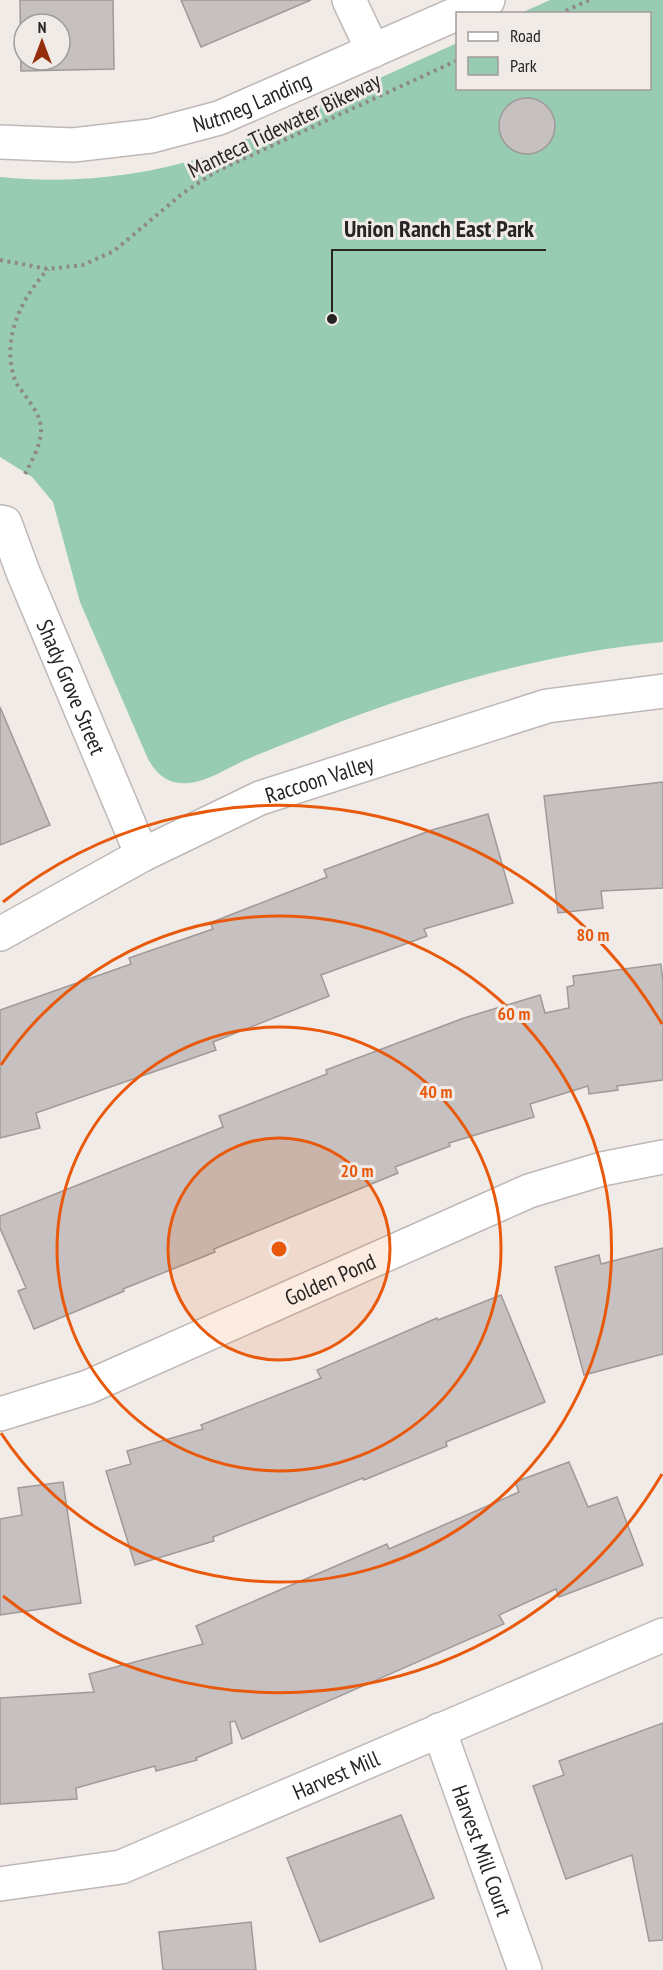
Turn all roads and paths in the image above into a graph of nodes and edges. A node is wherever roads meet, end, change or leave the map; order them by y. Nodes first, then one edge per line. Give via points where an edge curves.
1 (349, 0) edge
2 (488, 0) edge
3 (589, 0) edge
4 (461, 12) edge
5 (563, 12) edge
6 (456, 14) edge
7 (373, 51) junction
8 (456, 61) edge
9 (0, 142) edge
10 (0, 260) edge
11 (48, 269) junction
12 (25, 474) dead end
13 (0, 522) edge
14 (663, 691) edge
15 (142, 855) junction
16 (0, 933) edge
17 (663, 1156) edge
18 (0, 1414) edge
19 (663, 1635) edge
20 (439, 1730) junction
21 (0, 1884) edge
22 (525, 1970) edge

1 - 7 street
2 - 4 street, Nutmeg Landing
3 - 5 path
6 - 7 street, Nutmeg Landing
7 - 9 street, Nutmeg Landing via 219,118 151,136 74,145
8 - 11 path, Manteca Tidewater Bikeway via 217,171 114,251 83,266
10 - 11 path, Manteca Tidewater Bikeway
11 - 12 path via 18,305 6,342 11,376 37,415 41,428
13 - 15 street, Shady Grove Street via 5,523
14 - 15 street, Raccoon Valley via 547,706 260,798
15 - 16 street, Raccoon Valley
17 - 18 street, Golden Pond via 529,1191 88,1387
19 - 20 street, Harvest Mill
20 - 21 street, Harvest Mill via 121,1867
20 - 22 street, Harvest Mill Court

